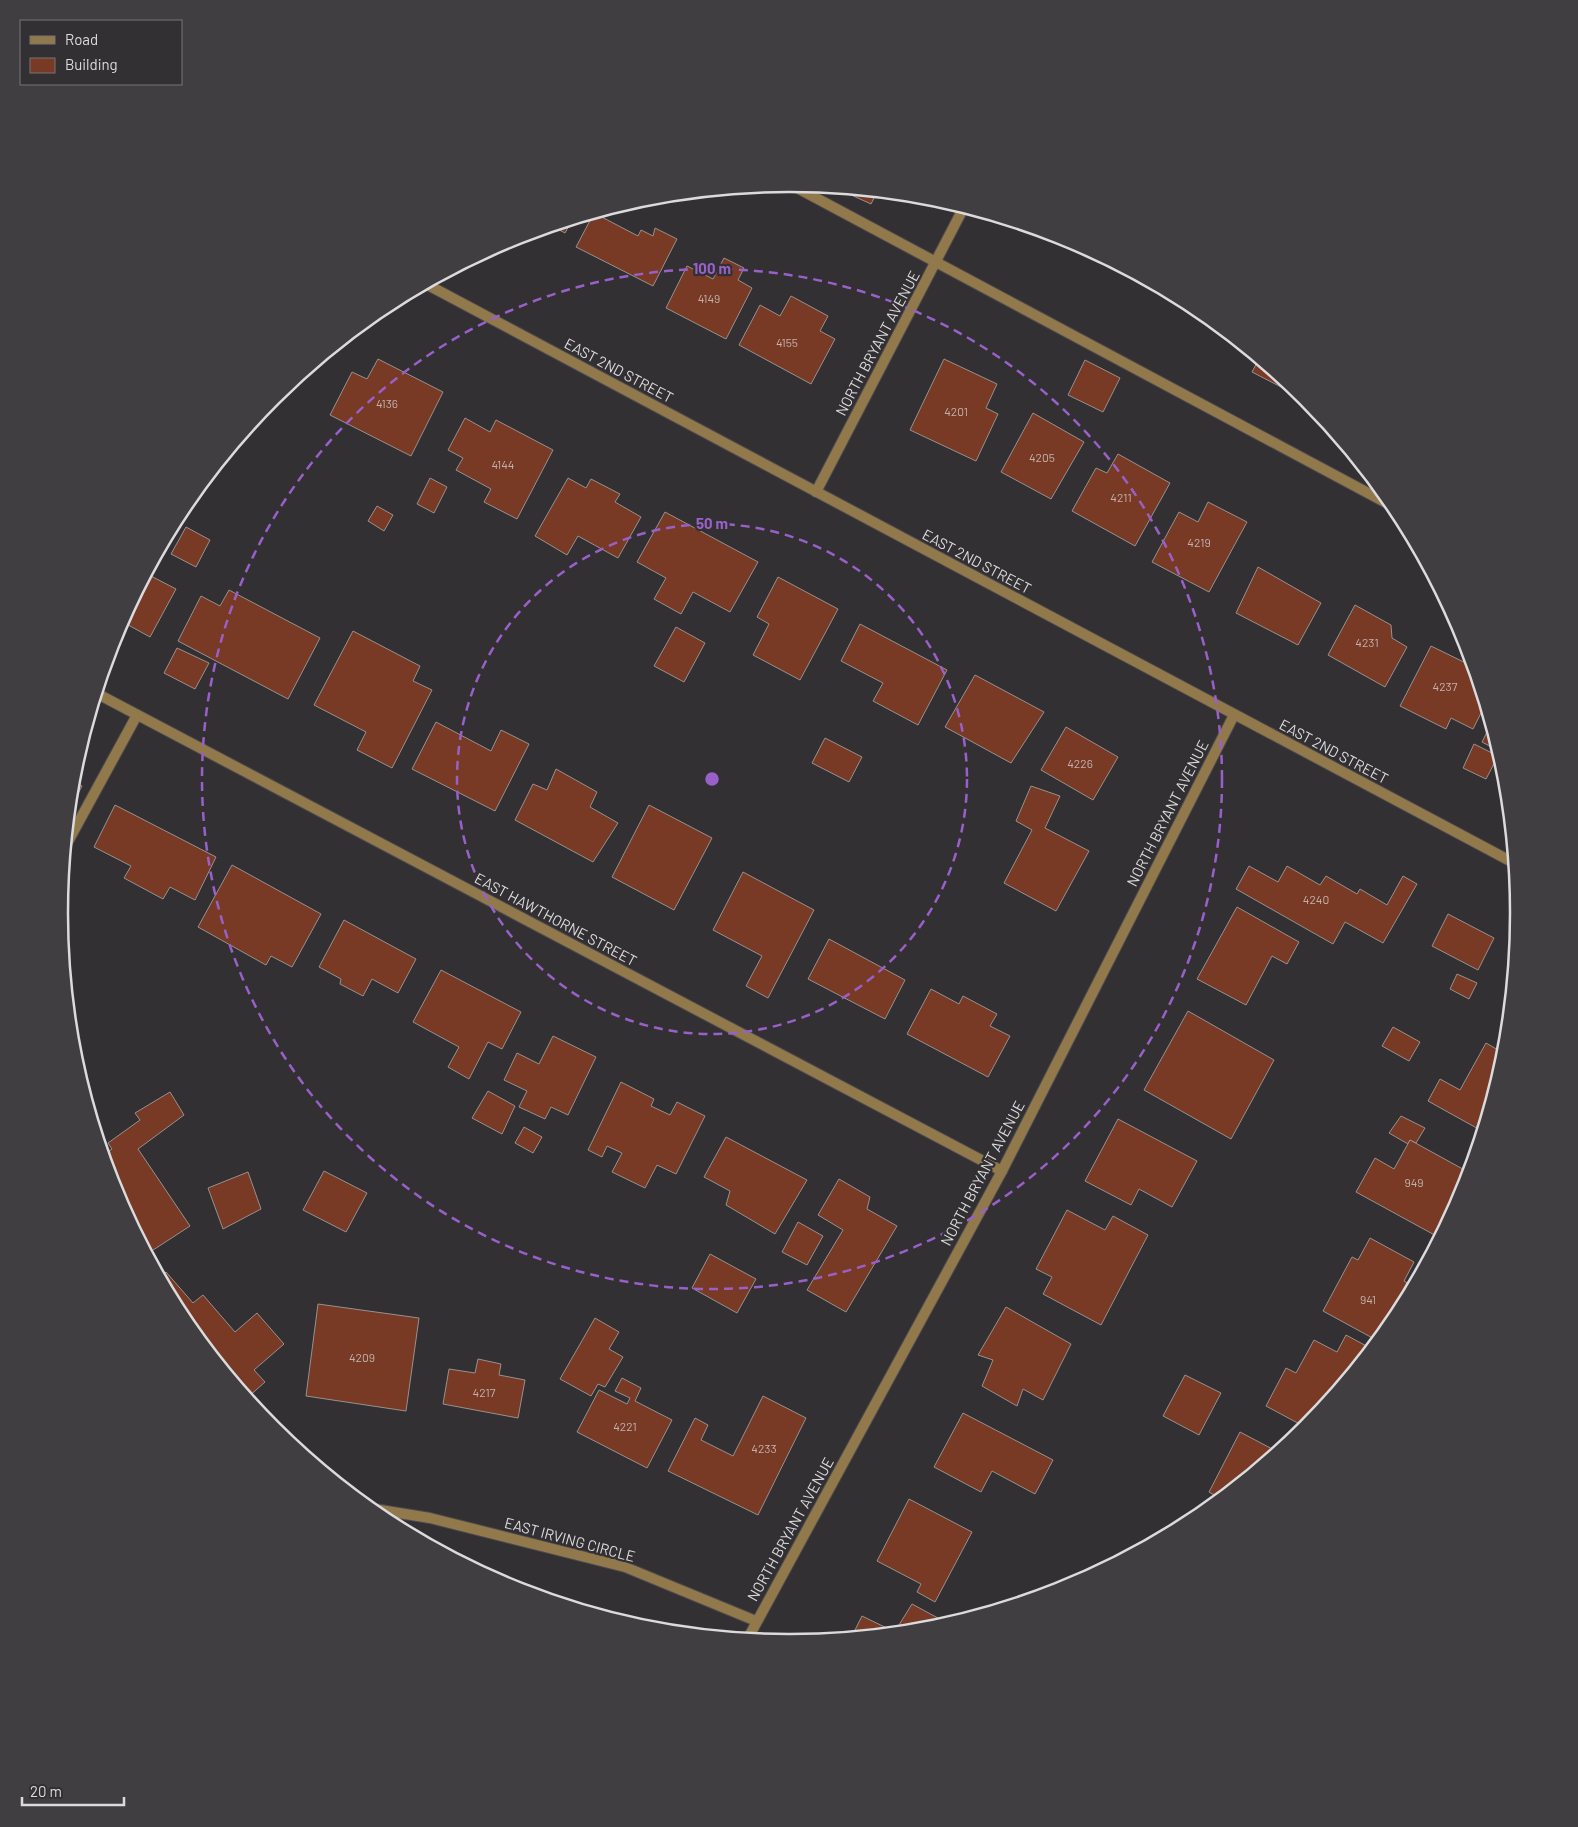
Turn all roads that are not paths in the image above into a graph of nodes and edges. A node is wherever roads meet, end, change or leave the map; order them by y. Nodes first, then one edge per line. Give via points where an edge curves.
1 (806, 193) edge
2 (961, 213) edge
3 (935, 263) junction
4 (432, 287) edge
5 (816, 492) junction
6 (1379, 499) edge
7 (102, 696) edge
8 (137, 714) junction
9 (1234, 715) junction
10 (72, 833) edge
11 (1508, 860) edge
12 (1002, 1171) junction
13 (385, 1511) edge
14 (756, 1621) junction
15 (750, 1633) edge

1 - 3 street
2 - 3 street, NORTH BRYANT AVENUE
3 - 5 street, NORTH BRYANT AVENUE
3 - 6 street
4 - 5 street, EAST 2ND STREET
5 - 9 street, EAST 2ND STREET
7 - 8 street, EAST HAWTHORNE STREET
8 - 10 street
8 - 12 street, EAST HAWTHORNE STREET
9 - 11 street, EAST 2ND STREET
9 - 12 street, NORTH BRYANT AVENUE
12 - 14 street, NORTH BRYANT AVENUE
13 - 14 street, EAST IRVING CIRCLE via 430,1518 624,1567
14 - 15 street, NORTH BRYANT AVENUE

